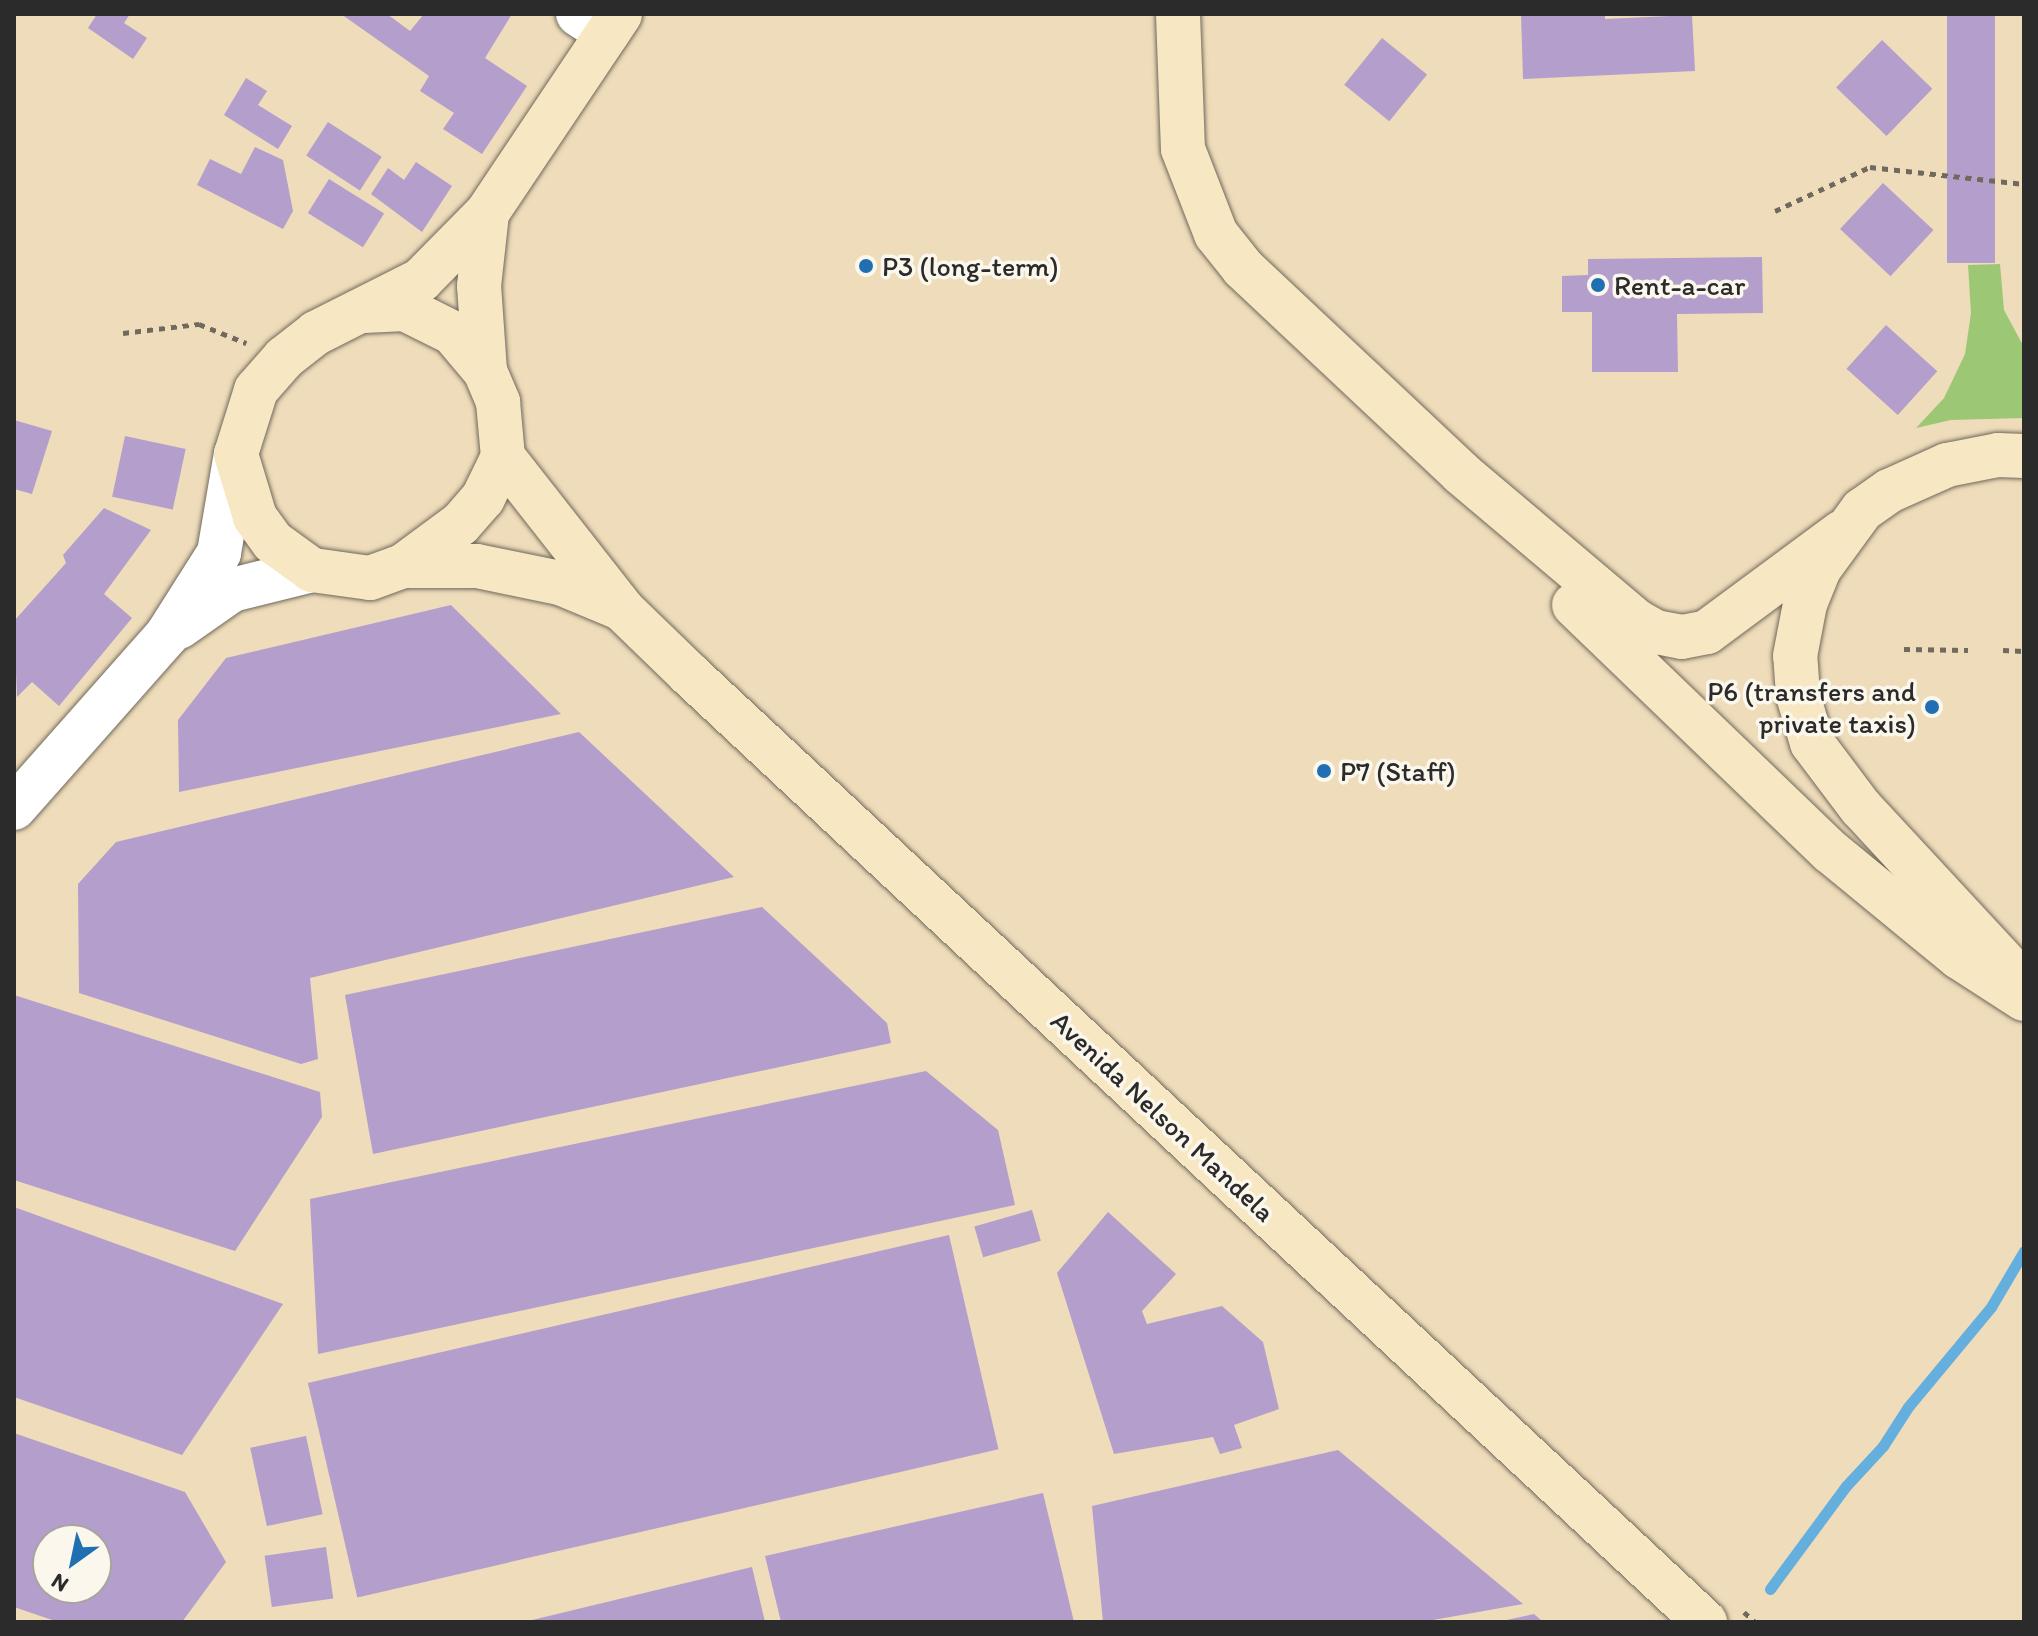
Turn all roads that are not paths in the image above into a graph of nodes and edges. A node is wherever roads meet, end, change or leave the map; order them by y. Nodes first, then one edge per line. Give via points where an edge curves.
1 (1178, 14) edge
2 (602, 20) edge
3 (487, 213) junction
4 (364, 311) junction
5 (485, 371) junction
6 (236, 454) junction
7 (2024, 456) edge
8 (503, 457) junction
9 (1461, 473) junction
10 (1841, 533) junction
11 (403, 566) junction
12 (312, 570) junction
13 (622, 609) junction
14 (167, 635) junction
15 (14, 808) edge
16 (2024, 983) edge
17 (2024, 999) edge
18 (1721, 1613) edge

1 - 9 street via 1183,149 1216,234 1243,268
2 - 3 street
3 - 4 street via 421,280
3 - 5 street via 479,286
4 - 5 street via 405,309 453,333
4 - 6 street via 316,333 284,358 256,390
5 - 8 street via 498,402
6 - 12 street via 255,517 273,542
6 - 14 street via 219,553
7 - 10 street via 1998,455 1947,465 1889,491
8 - 11 street via 483,498 460,524
8 - 13 street
9 - 10 street via 1636,621 1682,637 1707,632 1735,615 1777,575
9 - 17 street via 1554,586 1831,852 1959,957
10 - 16 street via 1805,604 1795,656 1798,695 1812,743 1861,808
11 - 12 street via 370,578
11 - 13 street via 477,566 560,583
12 - 14 street via 232,590
13 - 18 street, Avenida Nelson Mandela
14 - 15 street

